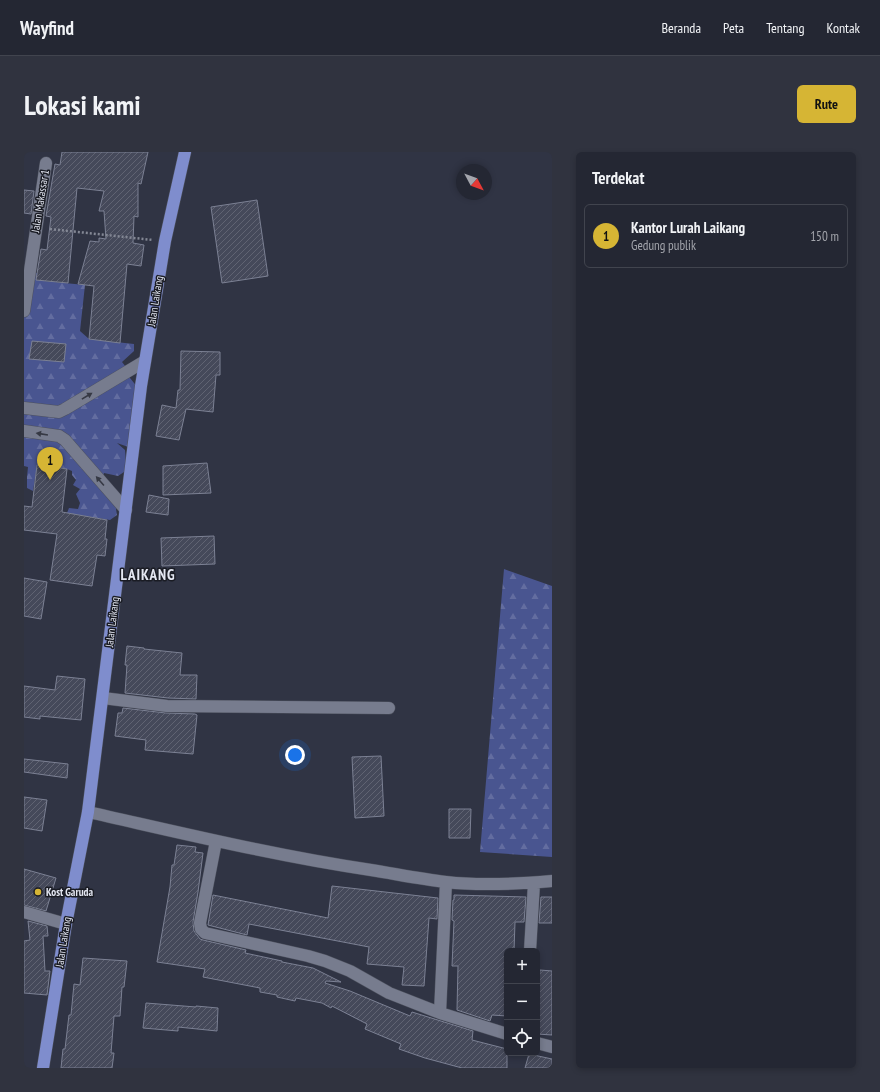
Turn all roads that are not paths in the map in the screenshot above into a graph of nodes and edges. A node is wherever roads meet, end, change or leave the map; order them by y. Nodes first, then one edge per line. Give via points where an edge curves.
1 (185, 152) edge
2 (46, 163) dead end
3 (24, 311) edge
4 (145, 361) junction
5 (24, 408) edge
6 (24, 431) edge
7 (126, 510) junction
8 (103, 698) junction
9 (389, 708) dead end
10 (88, 812) junction
11 (216, 841) junction
12 (552, 881) edge
13 (446, 882) junction
14 (534, 883) junction
15 (24, 912) edge
16 (66, 924) junction
17 (530, 948) edge
18 (440, 1013) junction
19 (504, 1033) edge
20 (540, 1044) edge
21 (552, 1046) edge
22 (43, 1068) edge

1 - 4 main road, Jalan Laikang via 165,241
2 - 3 street, Jalan Makassar 1
5 -> 4 street via 59,412
4 - 7 main road, Jalan Laikang
7 -> 6 street via 65,440 59,436
7 - 8 main road, Jalan Laikang
8 - 9 street via 167,706
8 - 10 main road, Jalan Laikang
10 - 11 street
10 - 16 main road, Jalan Laikang
11 - 13 street via 330,864
11 - 18 street via 200,923 205,933 325,961 350,971 389,993
12 - 14 street
13 - 14 street
13 - 18 street
14 - 17 street
15 - 16 street
16 - 22 main road, Jalan Laikang
18 - 19 street
20 - 21 street

